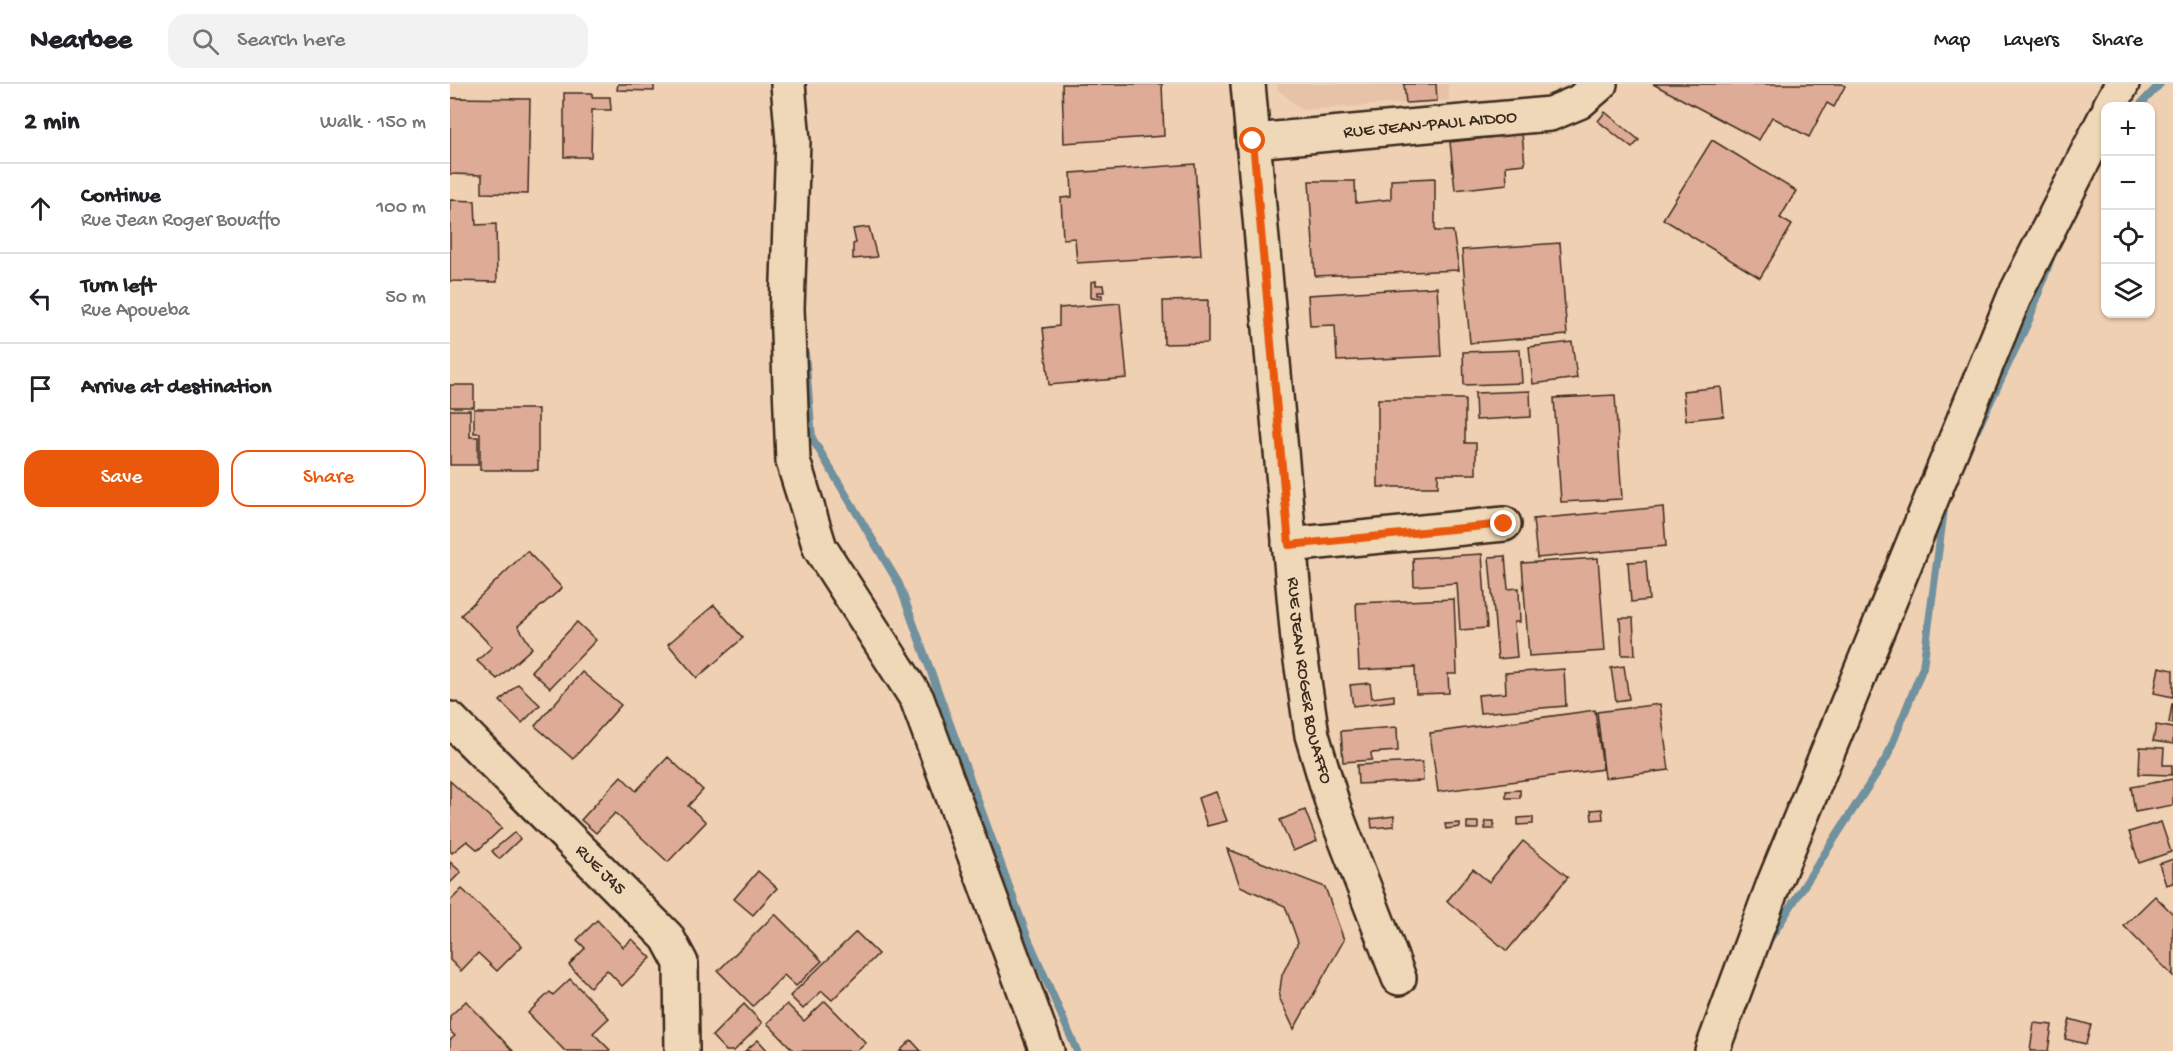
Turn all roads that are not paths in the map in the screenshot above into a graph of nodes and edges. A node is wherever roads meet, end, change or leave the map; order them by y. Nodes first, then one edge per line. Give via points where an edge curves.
1 (788, 84) edge
2 (1248, 84) edge
3 (1600, 84) edge
4 (2122, 84) edge
5 (2112, 102) edge
6 (2101, 126) edge
7 (1253, 141) junction
8 (1504, 524) dead end
9 (1289, 545) junction
10 (450, 719) edge
11 (1399, 978) dead end
12 (682, 1051) edge
13 (1047, 1051) edge
14 (1712, 1051) edge

1 - 13 street via 793,141 788,308 793,460 820,548 917,699
2 - 7 street, RUE JEAN ROGER BOUAFFO
3 - 7 street, RUE JEAN-PAUL AIDOO via 1580,102 1550,114
4 - 5 street
6 - 14 street via 2015,296 1774,883
7 - 9 street, RUE JEAN ROGER BOUAFFO
8 - 9 street
9 - 11 street, RUE JEAN ROGER BOUAFFO via 1312,735 1335,812
10 - 12 street, RUE J45 via 667,937 681,963

